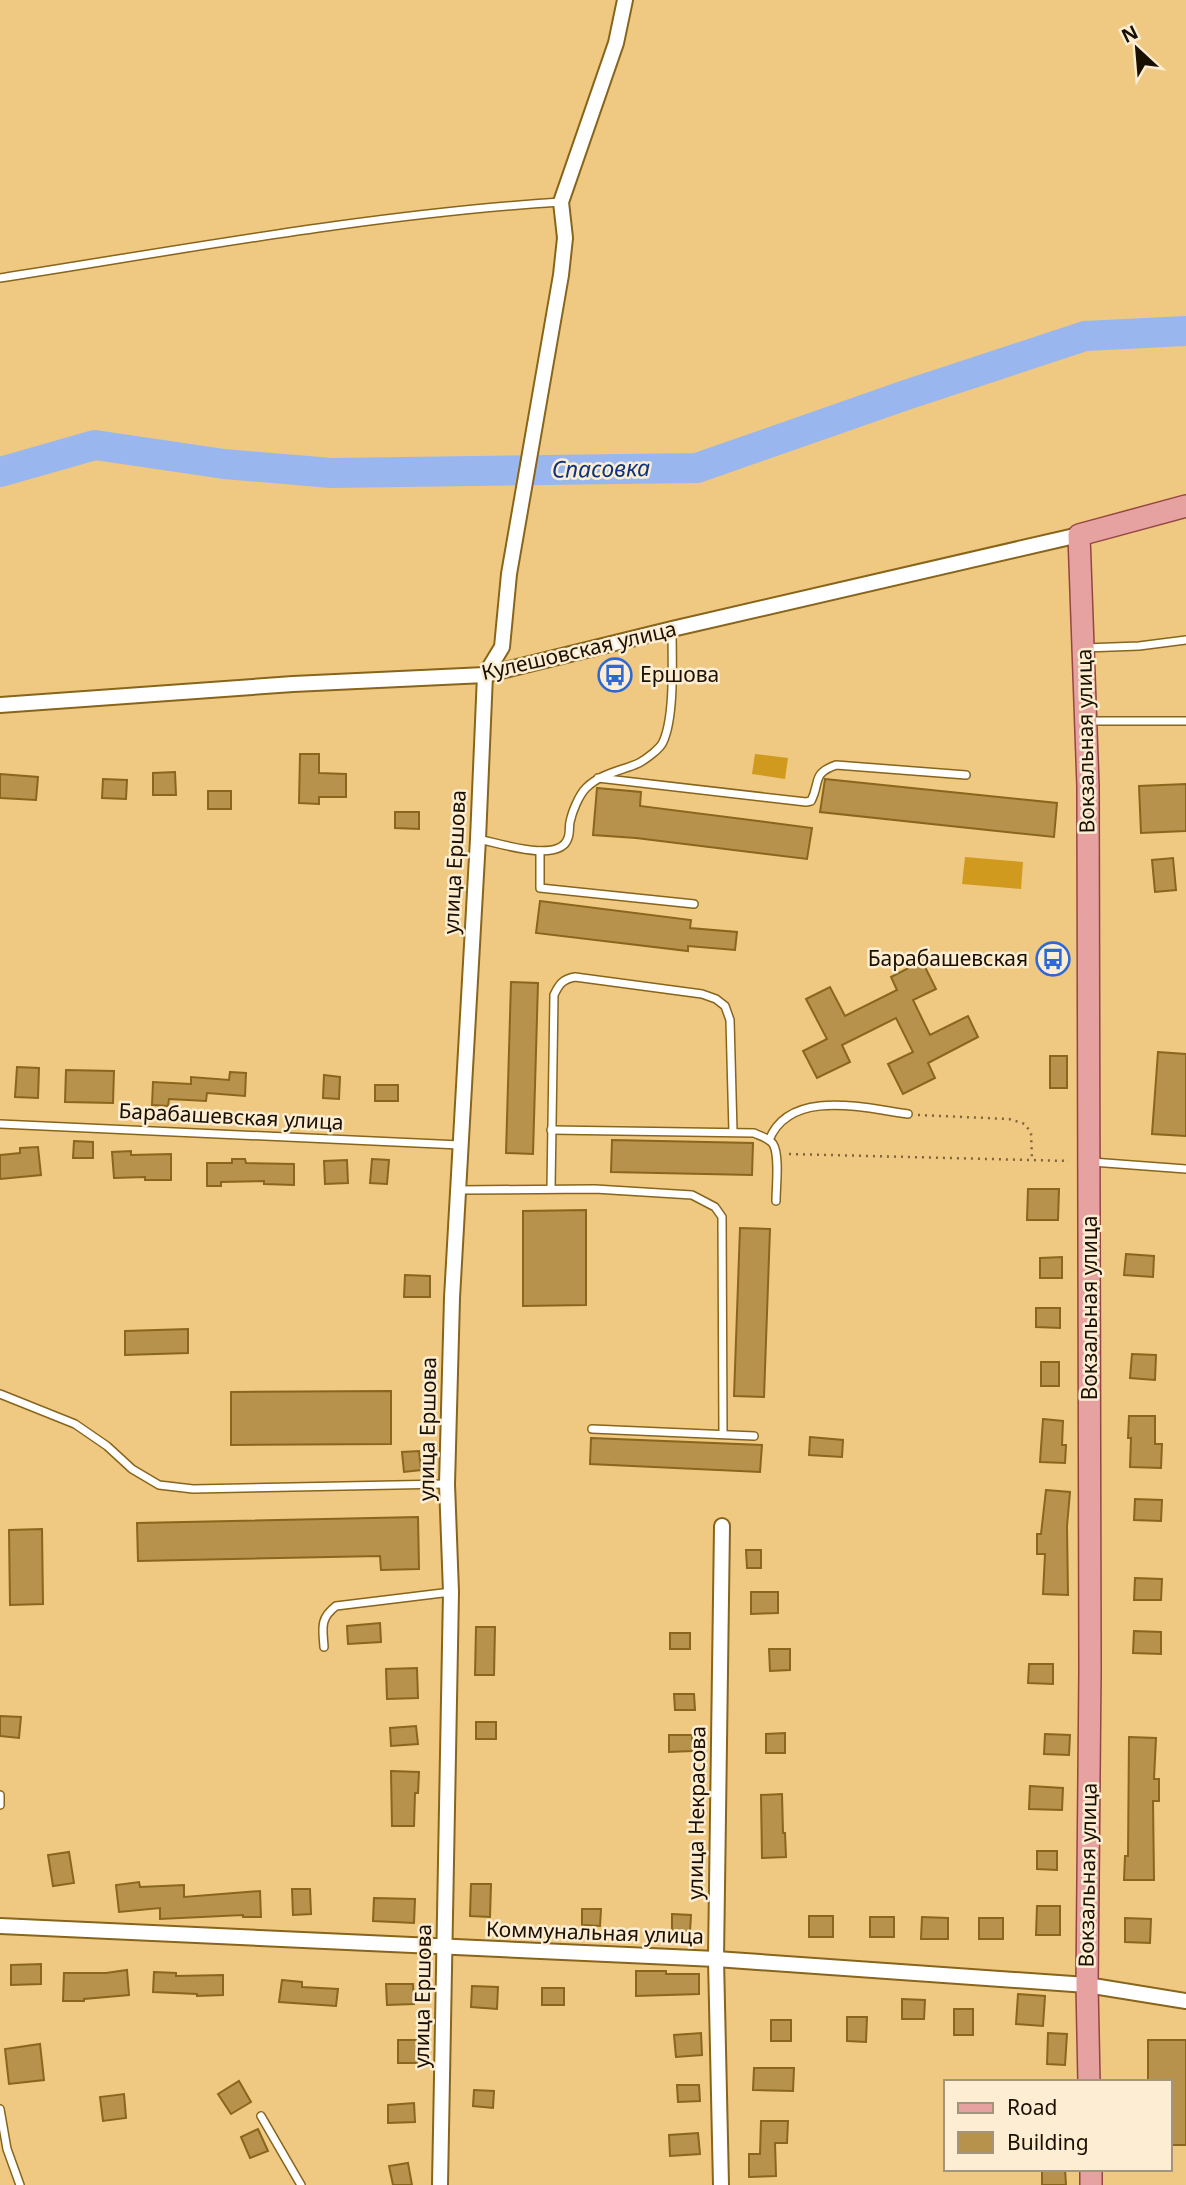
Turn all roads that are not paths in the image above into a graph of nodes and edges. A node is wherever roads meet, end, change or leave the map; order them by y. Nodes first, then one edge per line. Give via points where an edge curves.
1 (625, 0) edge
2 (561, 202) junction
3 (0, 278) edge
4 (1186, 506) edge
5 (1079, 535) junction
6 (671, 629) junction
7 (1186, 640) edge
8 (1084, 648) junction
9 (485, 675) junction
10 (0, 705) edge
11 (1087, 721) junction
12 (1186, 721) edge
13 (967, 775) dead end
14 (598, 778) junction
15 (478, 839) junction
16 (540, 851) junction
17 (694, 904) dead end
18 (908, 1114) road end
19 (0, 1124) edge
20 (551, 1130) junction
21 (733, 1132) junction
22 (769, 1140) junction
23 (460, 1145) junction
24 (1090, 1162) junction
25 (1186, 1169) edge
26 (551, 1188) junction
27 (459, 1190) junction
28 (776, 1200) dead end
29 (0, 1394) edge
30 (592, 1429) dead end
31 (723, 1434) junction
32 (754, 1436) dead end
33 (447, 1484) junction
34 (722, 1526) dead end
35 (451, 1592) junction
36 (324, 1647) dead end
37 (0, 1795) edge
38 (0, 1805) edge
39 (0, 1926) edge
40 (444, 1948) junction
41 (716, 1959) junction
42 (1087, 1985) junction
43 (1186, 2001) edge
44 (1089, 2080) edge
45 (0, 2109) edge
46 (261, 2116) dead end
47 (20, 2185) edge
48 (301, 2185) edge
49 (440, 2185) edge
50 (722, 2185) edge

1 - 2 street via 616,43
2 - 3 lane via 383,219
2 - 9 street via 564,250 509,574 502,647
4 - 5 main road, Кулешовская улица
5 - 6 street, Кулешовская улица
5 - 8 main road, Вокзальная улица
6 - 9 street, Кулешовская улица
6 - 14 lane via 672,682 663,745 641,762
7 - 8 lane
8 - 11 main road, Вокзальная улица
9 - 10 street, Кулешовская улица
9 - 15 street, улица Ершова
11 - 12 lane
11 - 24 main road, Вокзальная улица
13 - 14 lane via 836,765 823,770 811,801 806,802
14 - 16 lane via 584,790 563,847
15 - 16 lane
15 - 23 street, улица Ершова
16 - 17 lane via 540,888
18 - 22 lane via 839,1105 809,1107 783,1118
19 - 23 lane, Барабашевская улица
20 - 21 lane
20 - 21 lane via 554,995 558,985 575,977 685,991 725,1006 730,1020
20 - 26 lane
21 - 22 lane via 754,1133
22 - 28 lane via 776,1154
23 - 27 street, улица Ершова
24 - 25 lane
24 - 42 main road, Вокзальная улица
26 - 27 lane
26 - 31 lane via 692,1195 715,1207 722,1217
27 - 33 street, улица Ершова
29 - 33 lane via 75,1424 159,1485 193,1489
30 - 31 lane
31 - 32 lane
33 - 35 street, улица Ершова
34 - 41 street, улица Некрасова
35 - 36 lane via 336,1606 326,1614
35 - 40 street, улица Ершова
37 - 38 lane
39 - 40 street, Коммунальная улица
40 - 41 street, Коммунальная улица
40 - 49 street, улица Ершова
41 - 42 street, Коммунальная улица
41 - 50 street, улица Некрасова
42 - 43 street, Коммунальная улица
42 - 44 main road, Вокзальная улица
45 - 47 lane
46 - 48 lane

